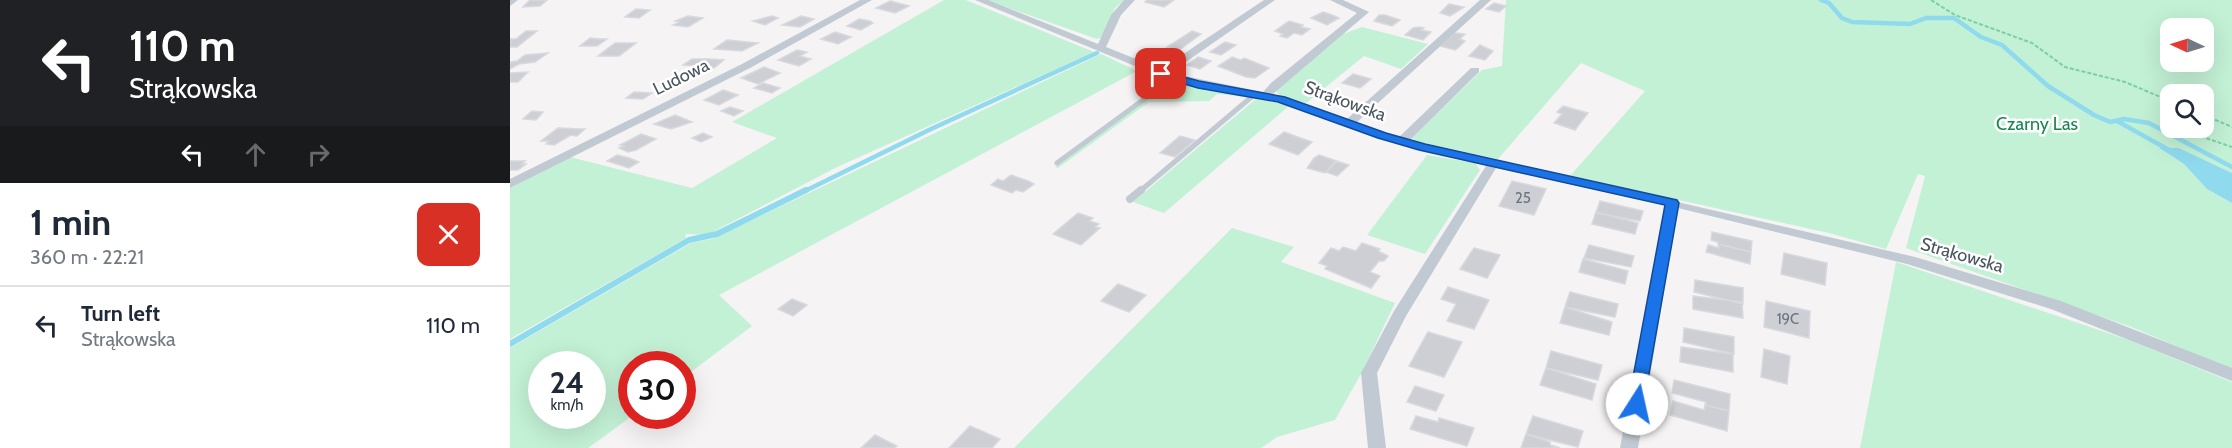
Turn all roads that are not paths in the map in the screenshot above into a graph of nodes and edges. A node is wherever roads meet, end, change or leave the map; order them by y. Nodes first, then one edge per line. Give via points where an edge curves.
1 (867, 0) edge
2 (980, 0) edge
3 (1130, 0) edge
4 (1270, 0) edge
5 (1335, 0) edge
6 (1486, 0) edge
7 (1101, 48) junction
8 (1475, 70) dead end
9 (1167, 76) junction
10 (1260, 95) junction
11 (1349, 123) junction
12 (1402, 141) junction
13 (1057, 163) dead end
14 (1493, 164) junction
15 (510, 184) edge
16 (1130, 199) dead end
17 (1672, 203) junction
18 (2232, 375) edge
19 (1377, 448) edge
20 (1629, 448) edge

1 - 15 street, Ludowa via 746,66
2 - 7 street, Strąkowska
3 - 7 street via 1122,5
4 - 9 street
5 - 10 street via 1364,12
6 - 11 street
7 - 9 street, Strąkowska
8 - 12 street
9 - 10 street, Strąkowska
9 - 13 lane
10 - 11 street, Strąkowska
10 - 16 lane
11 - 12 street, Strąkowska
12 - 14 street, Strąkowska
14 - 17 street, Strąkowska
14 - 19 street via 1427,267 1368,373
17 - 18 street, Strąkowska via 1981,281 2056,305
17 - 20 street

